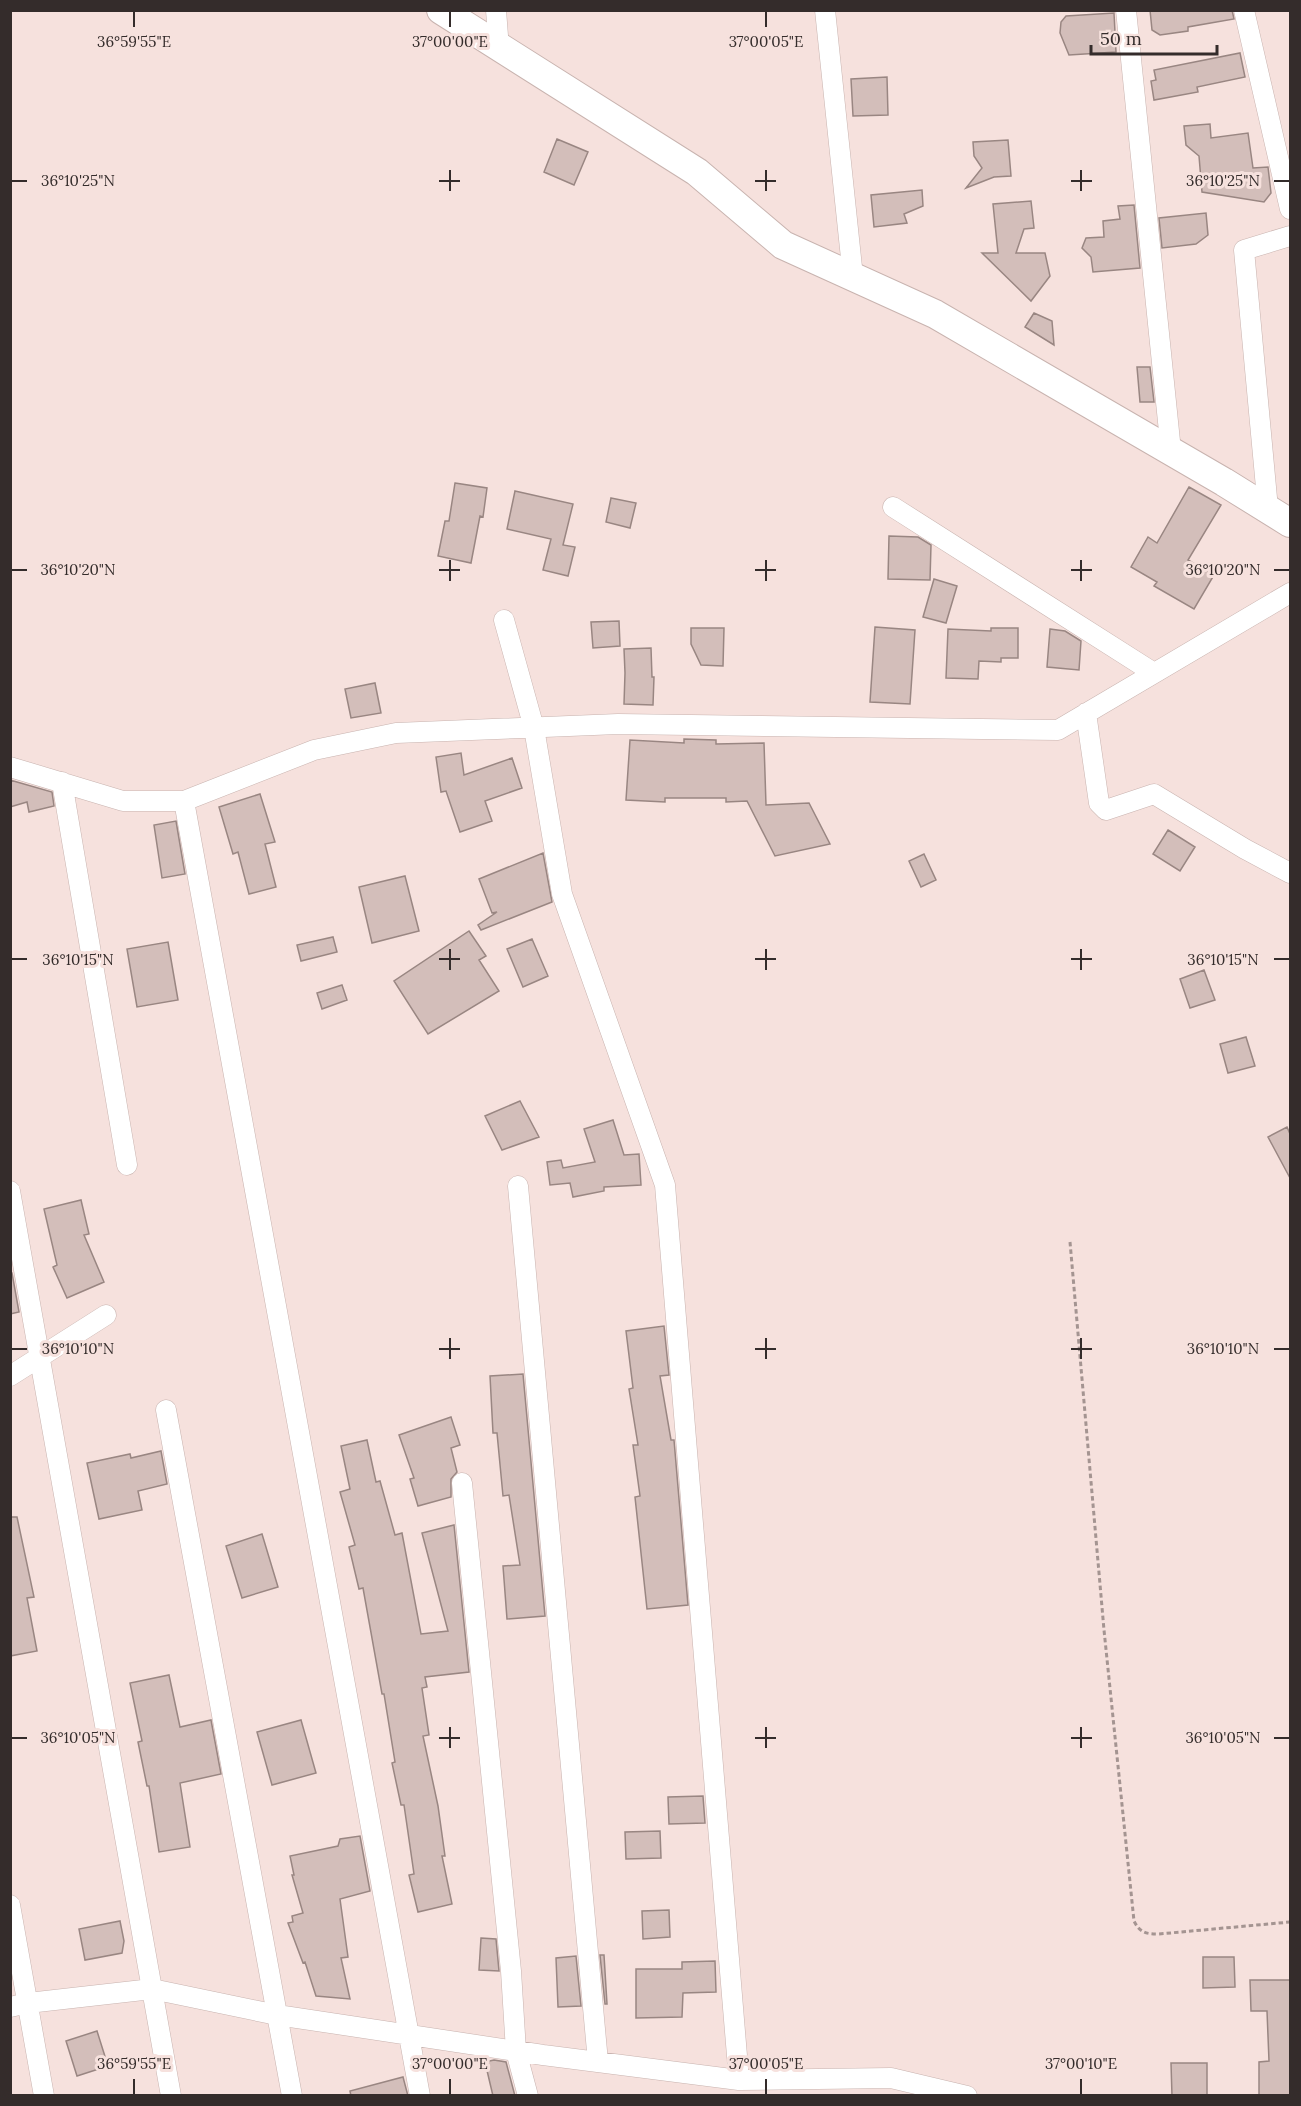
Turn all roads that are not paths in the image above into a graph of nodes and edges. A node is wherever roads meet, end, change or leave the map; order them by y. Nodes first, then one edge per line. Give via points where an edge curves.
1 (441, 10) edge
2 (496, 10) edge
3 (825, 10) edge
4 (1126, 10) edge
5 (1244, 10) edge
6 (499, 49) junction
7 (1290, 208) edge
8 (1290, 236) edge
9 (853, 277) junction
10 (1172, 451) junction
11 (893, 507) dead end
12 (1279, 516) edge
13 (1290, 592) edge
14 (504, 620) dead end
15 (1154, 673) junction
16 (1086, 713) junction
17 (534, 728) junction
18 (10, 767) edge
19 (62, 782) junction
20 (184, 801) junction
21 (1290, 873) edge
22 (126, 1165) dead end
23 (518, 1186) dead end
24 (10, 1191) edge
25 (106, 1315) dead end
26 (40, 1357) junction
27 (10, 1376) edge
28 (166, 1410) dead end
29 (462, 1483) dead end
30 (10, 1905) edge
31 (152, 1989) junction
32 (19, 2005) edge
33 (277, 2015) junction
34 (409, 2034) junction
35 (516, 2051) junction
36 (598, 2062) junction
37 (739, 2080) junction
38 (44, 2096) edge
39 (171, 2096) edge
40 (292, 2096) edge
41 (420, 2096) edge
42 (528, 2096) edge
43 (967, 2096) edge

1 - 6 street
2 - 6 street
3 - 9 street
4 - 10 street
5 - 7 street
6 - 9 street via 697,172 783,245
8 - 12 street via 1244,250
9 - 10 street via 935,314
10 - 12 street
11 - 15 street
13 - 15 street
14 - 17 street
15 - 16 street
16 - 17 street via 1058,730 618,724
16 - 21 street via 1099,802 1106,810 1154,794
17 - 20 street via 396,733 314,750
17 - 37 street via 562,894 665,1185
18 - 19 street
19 - 20 street via 123,801
19 - 22 street
20 - 34 street
23 - 36 street
24 - 26 street
25 - 26 street
26 - 27 street
26 - 31 street
28 - 33 street
29 - 35 street
30 - 32 street
31 - 32 street
31 - 33 street
31 - 39 street
32 - 38 street
33 - 34 street
33 - 40 street
34 - 35 street
34 - 41 street
35 - 36 street
35 - 42 street
36 - 37 street
37 - 43 street via 891,2078

